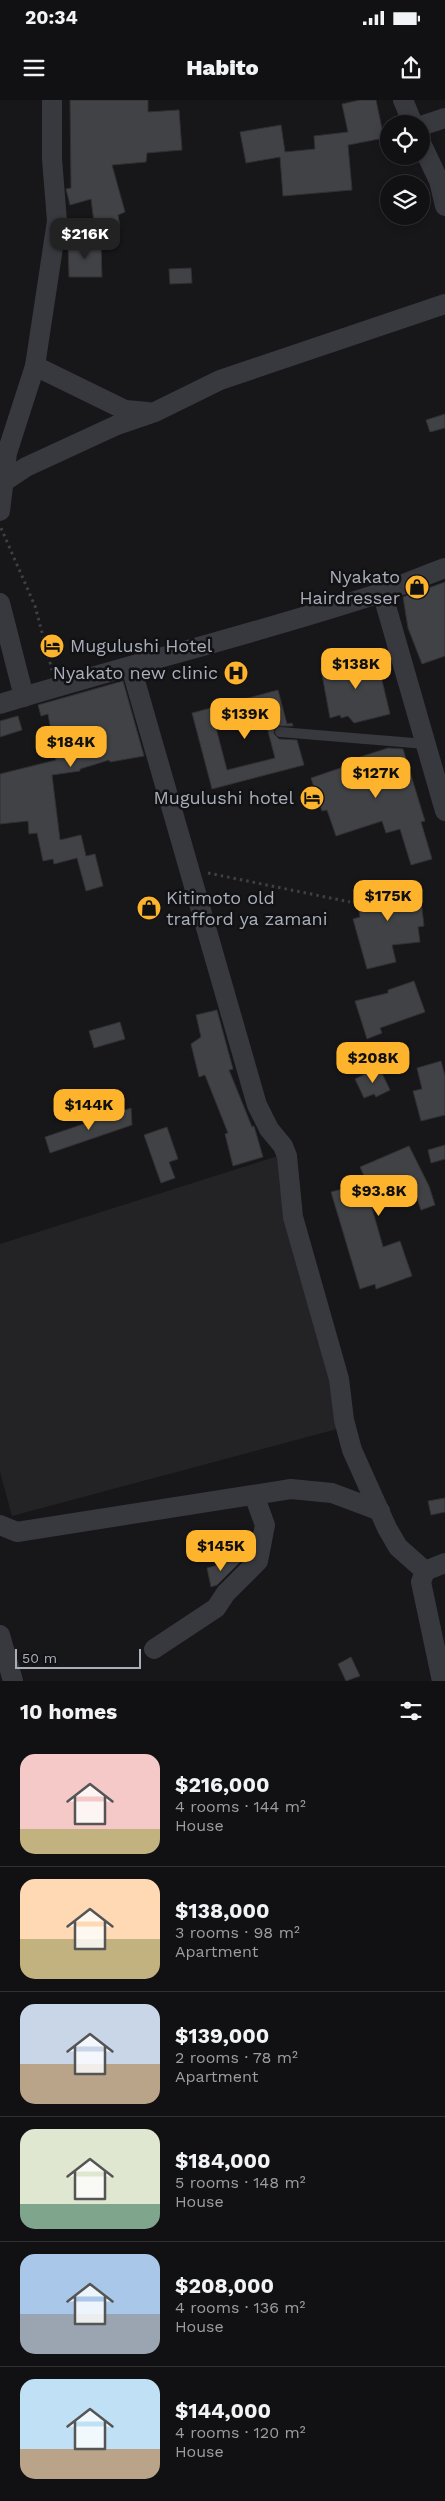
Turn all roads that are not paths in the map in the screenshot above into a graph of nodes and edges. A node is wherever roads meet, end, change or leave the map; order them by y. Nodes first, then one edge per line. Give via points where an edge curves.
1 (52, 100) edge
2 (403, 100) edge
3 (409, 115) edge
4 (445, 118) edge
5 (430, 123) edge
6 (430, 162) edge
7 (445, 206) edge
8 (445, 304) edge
9 (35, 366) junction
10 (155, 412) junction
11 (2, 483) junction
12 (0, 511) edge
13 (445, 568) edge
14 (382, 592) junction
15 (0, 603) edge
16 (131, 667) junction
17 (24, 697) junction
18 (0, 704) edge
19 (280, 732) dead end
20 (435, 744) edge
21 (445, 810) edge
22 (254, 1495) junction
23 (380, 1511) junction
24 (0, 1525) edge
25 (445, 1563) edge
26 (425, 1571) junction
27 (0, 1635) edge
28 (154, 1649) dead end
29 (13, 1681) edge
30 (442, 1681) edge

1 - 9 street via 57,221
2 - 3 street
4 - 5 street
6 - 7 street
8 - 10 street via 220,380
9 - 10 street via 125,410
9 - 11 street via 7,453
10 - 11 street via 26,467
11 - 12 street
13 - 14 street
14 - 16 street
14 - 20 street
15 - 17 street
16 - 17 street
16 - 23 street via 257,1105 287,1156 293,1217 339,1379 347,1438
17 - 18 street
19 - 20 lane
20 - 21 street
22 - 23 street via 291,1489 332,1493
22 - 24 street via 17,1532
22 - 28 street via 265,1525 258,1561 226,1593 216,1608
23 - 26 street via 398,1547
25 - 26 street
26 - 30 street via 422,1589
27 - 29 street

